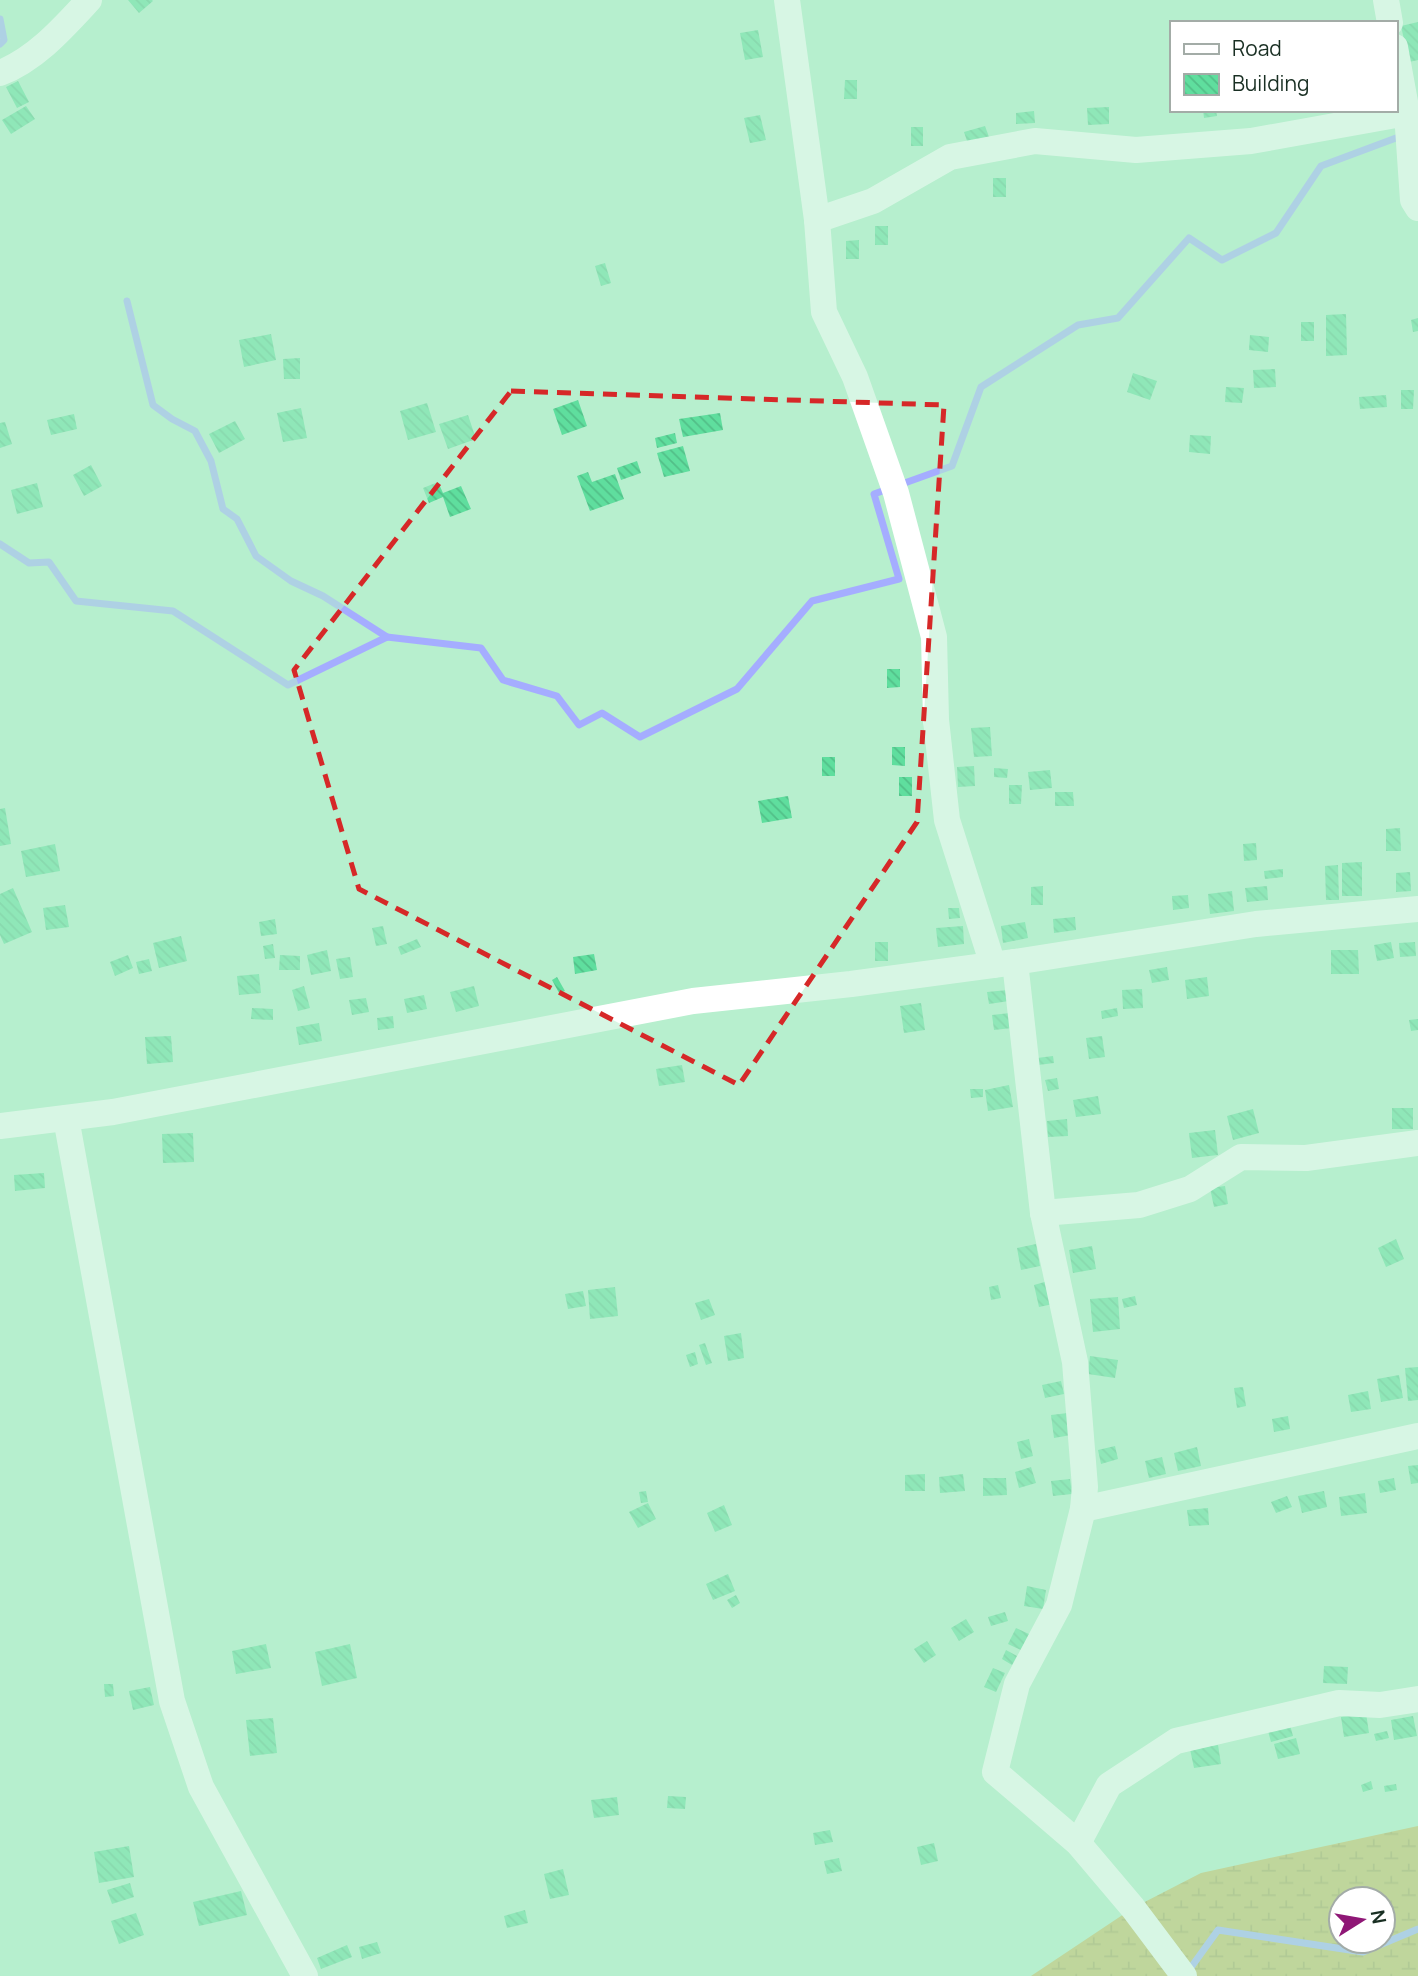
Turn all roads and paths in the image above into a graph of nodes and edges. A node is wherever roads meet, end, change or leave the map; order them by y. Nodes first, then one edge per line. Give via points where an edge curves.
1 (89, 0) edge
2 (787, 0) edge
3 (1386, 0) edge
4 (1391, 21) edge
5 (1397, 54) edge
6 (0, 73) edge
7 (1410, 96) edge
8 (1350, 112) edge
9 (1418, 208) edge
10 (817, 220) junction
11 (1418, 909) edge
12 (1004, 963) junction
13 (66, 1118) junction
14 (0, 1126) edge
15 (1418, 1143) edge
16 (1043, 1213) junction
17 (1418, 1436) edge
18 (1083, 1509) junction
19 (1418, 1699) edge
20 (1078, 1843) junction
21 (305, 1976) edge
22 (1184, 1976) edge

1 - 6 street via 53,39
2 - 10 street
3 - 4 street
5 - 7 street
7 - 9 street via 1413,200
8 - 10 street via 1238,142 1136,150 1035,141 950,157 873,201
10 - 12 street via 824,312 855,377 896,493 934,636 936,720 947,820
11 - 12 street via 1256,924
12 - 13 street via 693,1001
12 - 16 street
13 - 14 street
13 - 21 street via 172,1701 201,1787
15 - 16 street via 1306,1158 1241,1157 1190,1189 1139,1205
16 - 18 street via 1075,1362 1084,1457
17 - 18 street
18 - 20 street via 1059,1605 1017,1684 995,1772
19 - 20 street via 1380,1705 1339,1703 1175,1741 1109,1785
20 - 22 street

